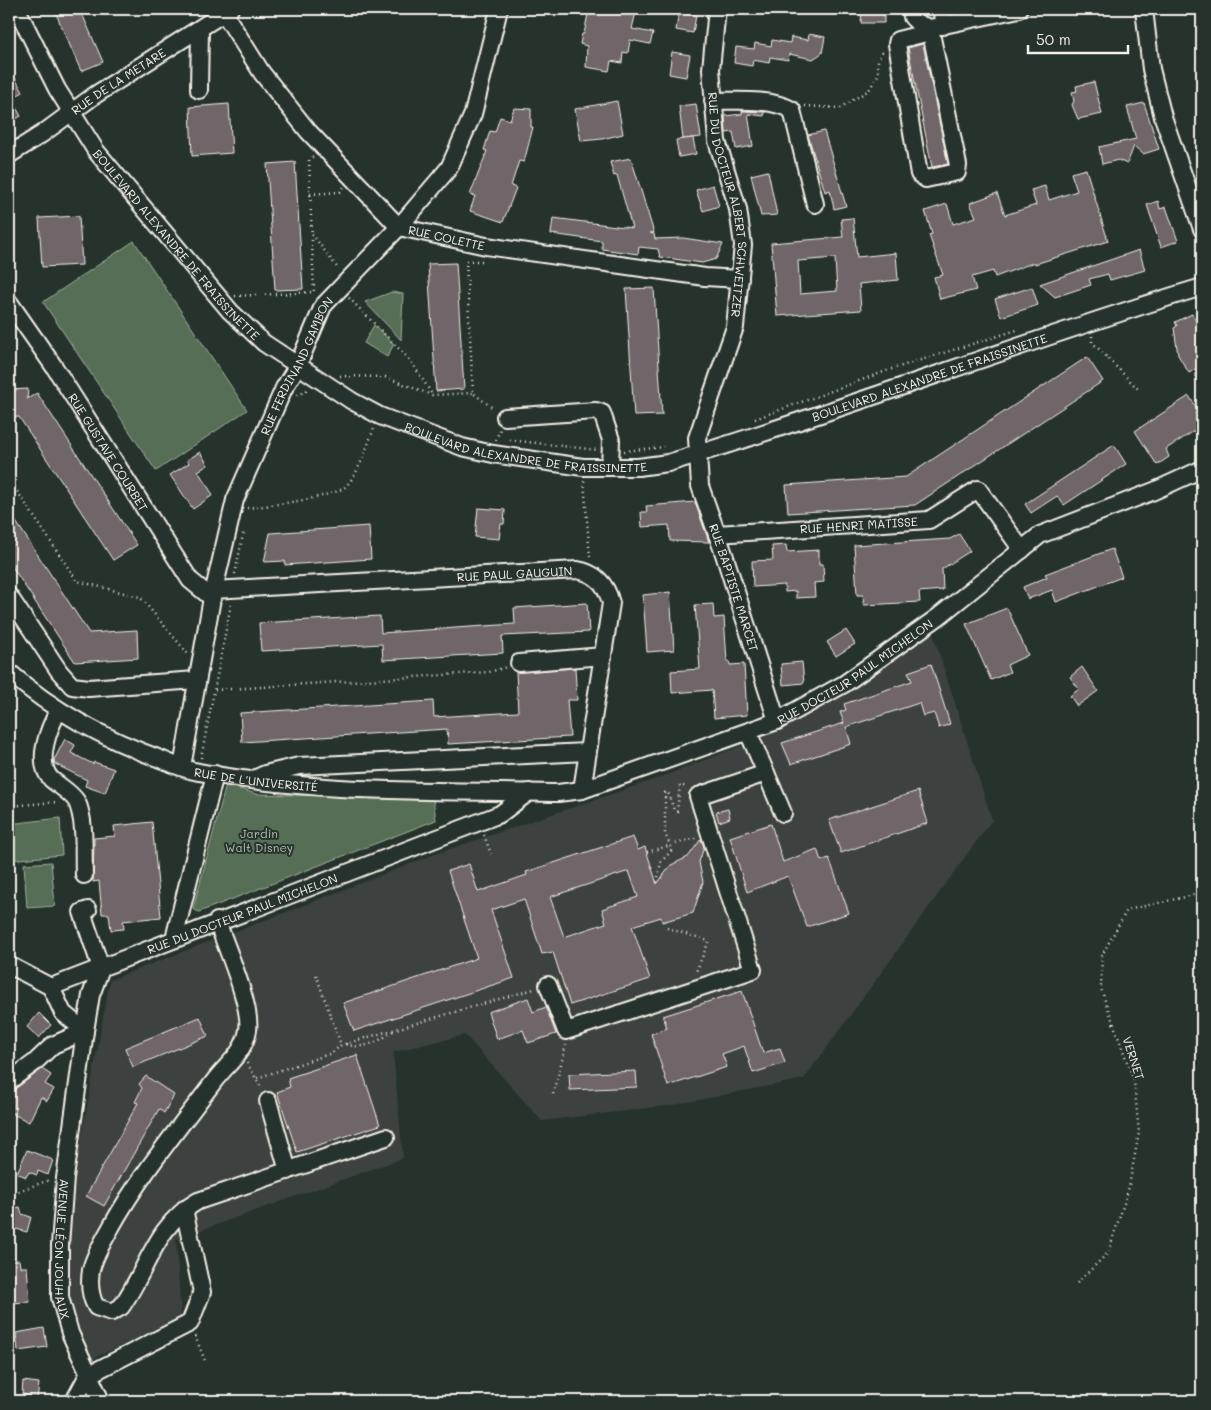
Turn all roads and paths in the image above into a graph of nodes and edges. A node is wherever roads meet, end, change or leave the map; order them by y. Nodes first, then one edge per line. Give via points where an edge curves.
1 (17, 9) edge
2 (499, 9) edge
3 (717, 9) edge
4 (942, 9) edge
5 (1019, 9) edge
6 (1144, 9) edge
7 (227, 11) edge
8 (912, 17) dead end
9 (936, 27) junction
10 (200, 29) junction
11 (898, 40) junction
12 (199, 90) dead end
13 (713, 101) junction
14 (792, 110) junction
15 (72, 112) junction
16 (323, 149) junction
17 (9, 154) edge
18 (351, 177) junction
19 (310, 194) junction
20 (815, 204) dead end
21 (399, 227) junction
22 (1202, 229) edge
23 (311, 233) junction
24 (486, 254) junction
25 (740, 279) junction
26 (343, 285) junction
27 (1202, 287) edge
28 (229, 289) dead end
29 (314, 292) junction
30 (235, 296) junction
31 (9, 302) edge
32 (241, 303) dead end
33 (315, 320) junction
34 (1022, 328) dead end
35 (1092, 342) dead end
36 (298, 365) junction
37 (329, 379) junction
38 (1140, 391) dead end
39 (473, 393) junction
40 (296, 395) dead end
41 (432, 395) junction
42 (505, 417) junction
43 (753, 420) dead end
44 (488, 437) dead end
45 (370, 438) dead end
46 (497, 438) junction
47 (665, 447) dead end
48 (493, 454) junction
49 (697, 454) junction
50 (611, 459) junction
51 (583, 467) junction
52 (1202, 469) edge
53 (9, 480) edge
54 (253, 499) dead end
55 (233, 508) junction
56 (249, 508) junction
57 (247, 517) dead end
58 (245, 526) dead end
59 (717, 534) junction
60 (1022, 550) junction
61 (591, 574) junction
62 (233, 590) junction
63 (212, 594) junction
64 (9, 596) edge
65 (603, 656) junction
66 (519, 663) joint
67 (9, 672) edge
68 (197, 673) junction
69 (215, 690) junction
70 (60, 710) junction
71 (777, 721) junction
72 (748, 732) junction
73 (586, 752) junction
74 (182, 767) junction
75 (198, 772) junction
76 (766, 773) junction
77 (215, 774) junction
78 (252, 780) junction
79 (582, 790) junction
80 (503, 792) junction
81 (529, 792) junction
82 (698, 796) junction
83 (76, 800) junction
84 (9, 806) edge
85 (783, 813) dead end
86 (480, 827) junction
87 (686, 840) dead end
88 (670, 845) junction
89 (647, 852) dead end
90 (491, 854) dead end
91 (84, 875) dead end
92 (657, 882) dead end
93 (1202, 889) edge
94 (88, 910) dead end
95 (217, 921) junction
96 (667, 928) dead end
97 (174, 939) junction
98 (9, 966) edge
99 (101, 968) junction
100 (316, 975) dead end
101 (548, 985) joint
102 (51, 987) junction
103 (688, 992) junction
104 (394, 1030) junction
105 (85, 1031) junction
106 (566, 1031) junction
107 (346, 1044) junction
108 (341, 1045) junction
109 (240, 1053) junction
110 (258, 1078) junction
111 (9, 1081) edge
112 (553, 1094) dead end
113 (268, 1101) joint
114 (386, 1137) dead end
115 (288, 1170) junction
116 (65, 1178) junction
117 (9, 1194) edge
118 (184, 1209) junction
119 (1077, 1283) dead end
120 (190, 1323) junction
121 (206, 1363) dead end
122 (88, 1375) junction
123 (74, 1401) edge
124 (101, 1401) edge

1 - 15 street, BOULEVARD ALEXANDRE DE FRAISSINETTE
2 - 21 street, RUE FERDINAND GAMBON via 473,114 462,142 449,168
3 - 13 street, RUE DU DOCTEUR ALBERT SCHWEITZER via 710,69
4 - 9 street
5 - 9 street
6 - 22 street via 1162,117
7 - 10 street, RUE DE LA METARE
7 - 16 street, RUE COLETTE via 262,73
8 - 9 street via 919,24
9 - 11 street
9 - 11 street via 958,165 956,172 926,179 920,174
10 - 12 street
10 - 15 street, RUE DE LA METARE
11 - 14 path via 884,46 878,60 878,75 869,90 840,108 804,106
13 - 14 street via 746,101
13 - 25 street, RUE DU DOCTEUR ALBERT SCHWEITZER via 717,141 738,209 743,246
14 - 20 street
15 - 17 street, RUE DE LA METARE
15 - 36 street, BOULEVARD ALEXANDRE DE FRAISSINETTE via 96,151 230,311 264,343
16 - 18 street, RUE COLETTE
16 - 19 path via 309,160
18 - 19 path via 340,192
18 - 21 street, RUE COLETTE
19 - 23 path
21 - 24 street, RUE COLETTE
21 - 26 street, RUE FERDINAND GAMBON
23 - 26 path
23 - 29 path
24 - 25 street, RUE COLETTE
24 - 39 path via 466,261
25 - 49 street, RUE DU DOCTEUR ALBERT SCHWEITZER via 735,327 697,438
26 - 33 street, RUE FERDINAND GAMBON
26 - 41 path via 410,360
27 - 49 street, BOULEVARD ALEXANDRE DE FRAISSINETTE via 1092,320
28 - 30 path
29 - 30 path
29 - 33 path
30 - 32 path
31 - 63 street, RUE GUSTAVE COURBET via 55,368 190,580
33 - 36 street, RUE FERDINAND GAMBON
34 - 43 path via 890,370
35 - 38 path
36 - 37 street, BOULEVARD ALEXANDRE DE FRAISSINETTE
36 - 55 street, RUE FERDINAND GAMBON via 284,388
37 - 40 path via 319,395 308,390
37 - 41 path via 385,378
37 - 48 street, BOULEVARD ALEXANDRE DE FRAISSINETTE via 352,402 397,424 462,448
39 - 41 path
39 - 42 path
42 - 46 path
42 - 50 street via 602,413 611,440
44 - 46 path
45 - 56 path via 353,477 344,488 329,495
46 - 48 path
46 - 50 path
47 - 50 path
48 - 51 street, BOULEVARD ALEXANDRE DE FRAISSINETTE
49 - 50 street, BOULEVARD ALEXANDRE DE FRAISSINETTE via 668,463
49 - 59 street, RUE BAPTISTE MARCET via 700,486
50 - 51 street, BOULEVARD ALEXANDRE DE FRAISSINETTE
51 - 61 path
52 - 60 street, RUE DOCTEUR PAUL MICHELON via 1040,535
53 - 68 path via 77,581 140,597
54 - 56 path
55 - 56 path
55 - 63 street, RUE FERDINAND GAMBON
56 - 57 path
58 - 62 path
59 - 60 street, RUE HENRI MATISSE via 929,520 978,489
59 - 71 street, RUE BAPTISTE MARCET
60 - 71 street, RUE DOCTEUR PAUL MICHELON via 938,618 844,684
61 - 62 street, RUE PAUL GAUGUIN via 577,570
61 - 65 street, RUE PAUL GAUGUIN via 605,586 611,603
62 - 63 street, RUE PAUL GAUGUIN
62 - 69 path
63 - 68 street, RUE FERDINAND GAMBON
64 - 68 street via 72,686 89,688
65 - 66 street
65 - 73 street, RUE PAUL GAUGUIN
66 - 69 path via 489,672
67 - 70 street, RUE DE L'UNIVERSITÉ
68 - 74 street, RUE FERDINAND GAMBON
69 - 75 path
70 - 74 street, RUE DE L'UNIVERSITÉ via 98,732
70 - 83 street via 52,723 43,759 50,777
71 - 72 street, RUE DOCTEUR PAUL MICHELON
72 - 76 street
72 - 79 street, RUE DOCTEUR PAUL MICHELON
73 - 78 street via 299,766
73 - 79 street, RUE PAUL GAUGUIN
74 - 75 street, RUE DE L'UNIVERSITÉ
75 - 77 street, RUE DE L'UNIVERSITÉ
76 - 82 street
76 - 85 street
77 - 78 street, RUE DE L'UNIVERSITÉ
77 - 97 street
78 - 80 street, RUE DE L'UNIVERSITÉ via 298,786
79 - 81 street, RUE DOCTEUR PAUL MICHELON
80 - 81 street, RUE DE L'UNIVERSITÉ
80 - 86 street, RUE DU DOCTEUR PAUL MICHELON
81 - 86 street, RUE DU DOCTEUR PAUL MICHELON
82 - 88 path via 680,785 677,811 668,792 665,793 665,834
82 - 103 street via 753,970
83 - 84 path
83 - 91 street
86 - 90 path
86 - 95 street, RUE DU DOCTEUR PAUL MICHELON
87 - 88 path
88 - 89 path
88 - 92 path via 670,854 659,867
93 - 119 path, VERNET via 1198,894 1127,910 1102,955 1101,989 1134,1081 1139,1133 1128,1191 1108,1253
94 - 99 street via 82,912
95 - 97 street, RUE DU DOCTEUR PAUL MICHELON
95 - 109 street via 247,1009 248,1030
96 - 103 path via 709,941
97 - 99 street, RUE DU DOCTEUR PAUL MICHELON
98 - 102 street
99 - 102 street, RUE DU DOCTEUR PAUL MICHELON
99 - 105 street, AVENUE LÉON JOUHAUX
100 - 108 path
101 - 104 path
101 - 106 street
102 - 105 street via 63,1013
103 - 106 street
104 - 107 path
104 - 107 path via 384,1038 362,1046
105 - 111 street via 53,1045
105 - 116 street, AVENUE LÉON JOUHAUX
106 - 112 path via 566,1044
107 - 108 path
108 - 110 path via 332,1053
109 - 110 path
109 - 118 street via 155,1160 113,1223 91,1270 92,1299 96,1307 112,1312 121,1307 166,1227
110 - 113 path
113 - 115 street
114 - 115 street
115 - 118 street via 198,1201
116 - 117 path
116 - 122 street, AVENUE LÉON JOUHAUX via 60,1297 70,1333
118 - 120 street via 202,1292
120 - 121 path
120 - 122 street
122 - 123 street
122 - 124 street, AVENUE LÉON JOUHAUX

